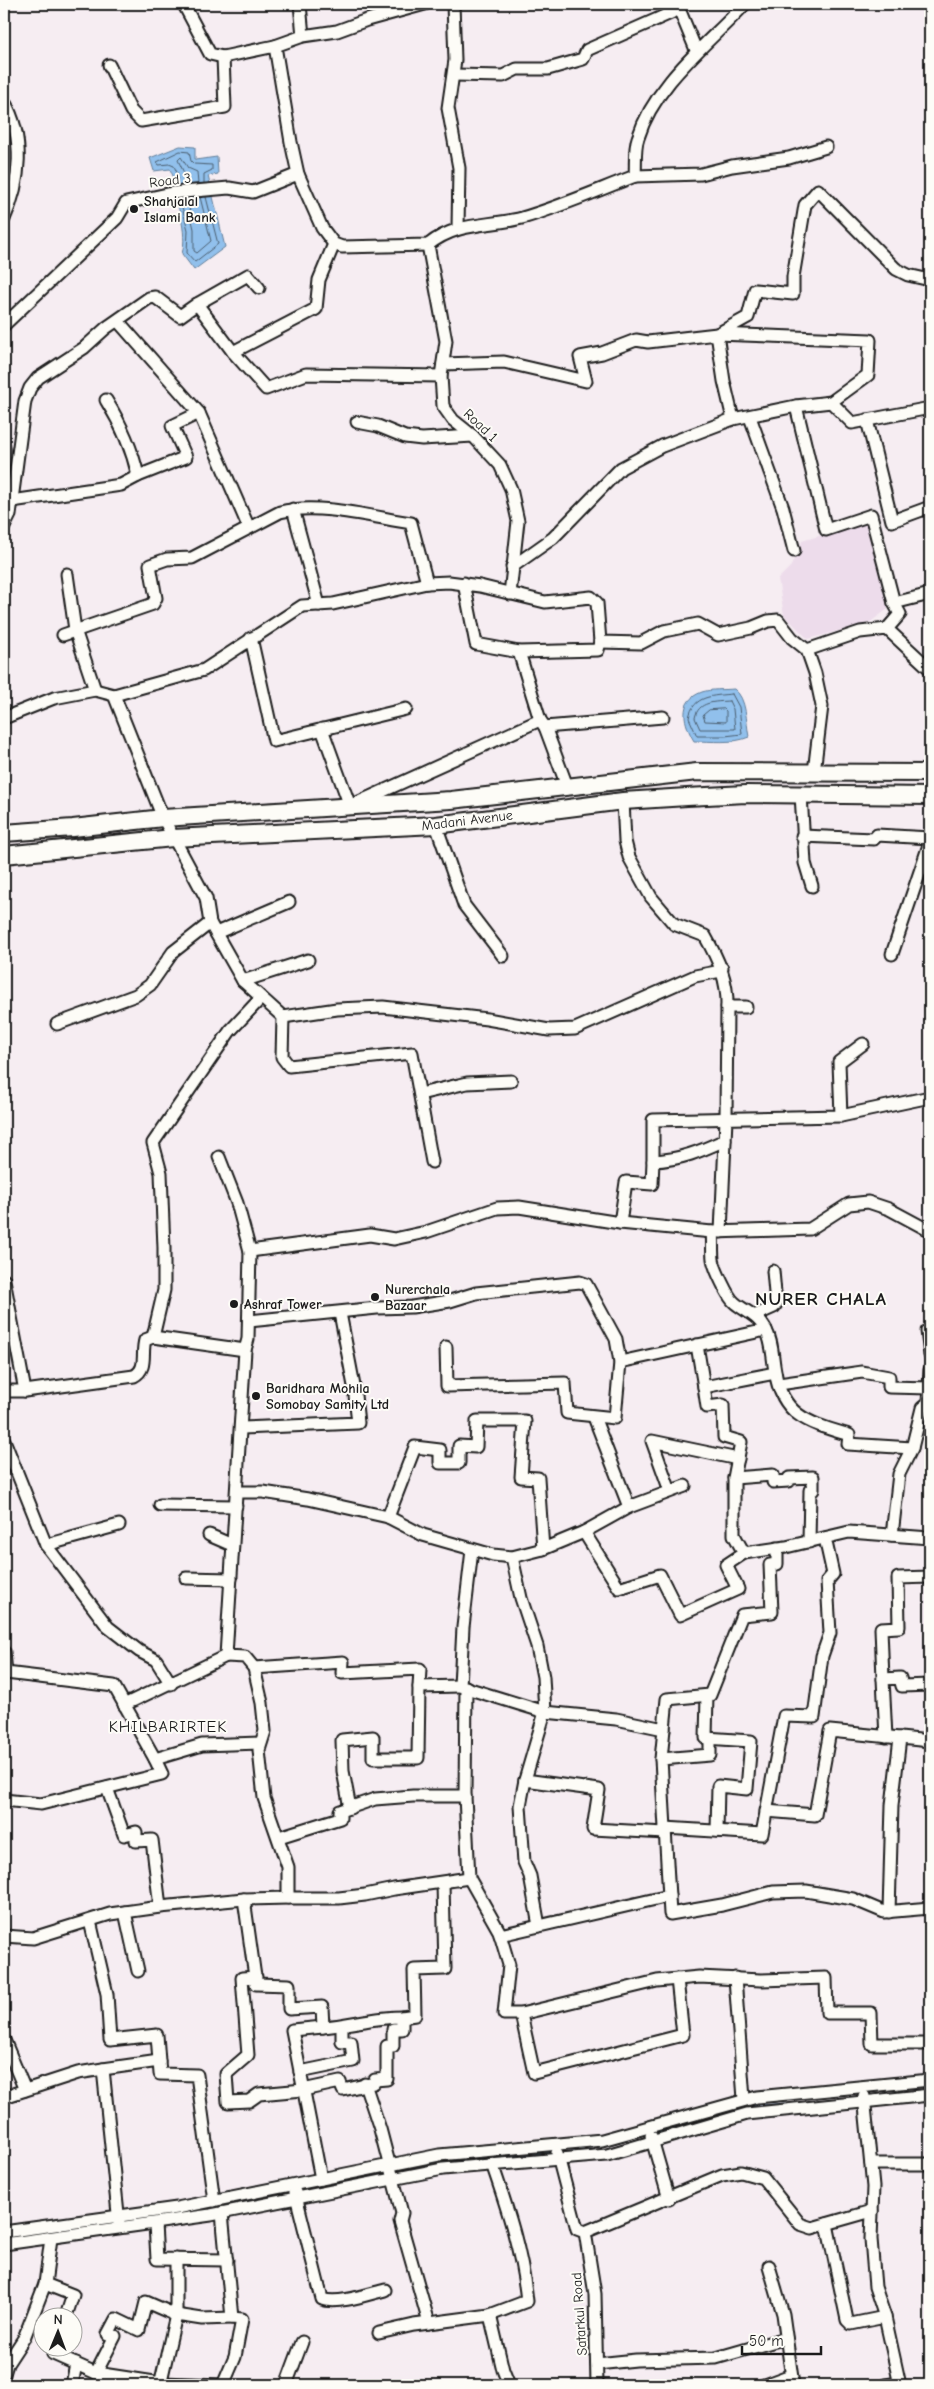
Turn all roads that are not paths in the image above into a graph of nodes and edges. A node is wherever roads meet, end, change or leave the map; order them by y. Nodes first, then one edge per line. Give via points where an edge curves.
1 (187, 4) edge
2 (300, 4) edge
3 (425, 4) edge
4 (453, 4) edge
5 (745, 4) edge
6 (677, 6) edge
7 (303, 36) junction
8 (275, 46) junction
9 (696, 50) junction
10 (223, 57) junction
11 (109, 66) dead end
12 (454, 75) junction
13 (4, 101) edge
14 (826, 147) dead end
15 (298, 174) junction
16 (635, 176) junction
17 (4, 219) edge
18 (458, 228) junction
19 (334, 244) junction
20 (428, 245) junction
21 (930, 280) edge
22 (259, 288) dead end
23 (197, 304) junction
24 (118, 321) junction
25 (4, 325) edge
26 (717, 334) junction
27 (233, 352) junction
28 (443, 364) junction
29 (441, 376) junction
30 (106, 400) dead end
31 (831, 402) junction
32 (796, 406) junction
33 (930, 408) edge
34 (199, 413) junction
35 (750, 417) junction
36 (733, 419) junction
37 (866, 420) junction
38 (357, 422) dead end
39 (473, 436) junction
40 (138, 476) junction
41 (12, 501) junction
42 (930, 507) edge
43 (293, 508) junction
44 (4, 527) edge
45 (249, 528) junction
46 (794, 551) dead end
47 (512, 567) junction
48 (66, 574) dead end
49 (428, 583) junction
50 (464, 583) junction
51 (510, 594) junction
52 (930, 594) edge
53 (894, 603) junction
54 (320, 605) junction
55 (887, 629) junction
56 (74, 630) junction
57 (63, 635) dead end
58 (251, 638) junction
59 (600, 642) junction
60 (807, 650) junction
61 (519, 652) junction
62 (930, 669) edge
63 (95, 690) junction
64 (114, 695) junction
65 (406, 709) dead end
66 (663, 716) dead end
67 (4, 718) edge
68 (543, 723) junction
69 (322, 729) junction
70 (814, 772) junction
71 (930, 773) edge
72 (567, 786) junction
73 (801, 794) junction
74 (930, 796) edge
75 (624, 801) junction
76 (350, 806) junction
77 (163, 818) junction
78 (436, 825) junction
79 (4, 832) edge
80 (802, 836) junction
81 (173, 838) junction
82 (930, 840) edge
83 (4, 855) edge
84 (812, 886) dead end
85 (289, 902) dead end
86 (210, 923) junction
87 (216, 933) junction
88 (892, 954) dead end
89 (503, 956) dead end
90 (308, 960) dead end
91 (722, 968) junction
92 (243, 981) junction
93 (261, 998) junction
94 (728, 1007) junction
95 (746, 1007) dead end
96 (283, 1017) junction
97 (57, 1024) dead end
98 (863, 1044) dead end
99 (511, 1081) dead end
100 (420, 1094) junction
101 (930, 1097) edge
102 (841, 1116) junction
103 (726, 1119) junction
104 (725, 1140) junction
105 (219, 1157) dead end
106 (653, 1161) junction
107 (432, 1162) dead end
108 (620, 1223) junction
109 (930, 1231) edge
110 (717, 1232) junction
111 (250, 1251) junction
112 (773, 1271) dead end
113 (4, 1280) edge
114 (340, 1313) junction
115 (754, 1316) junction
116 (249, 1321) junction
117 (766, 1330) junction
118 (927, 1331) dead end
119 (153, 1337) junction
120 (697, 1345) junction
121 (446, 1347) dead end
122 (245, 1350) junction
123 (930, 1355) edge
124 (620, 1362) junction
125 (930, 1370) edge
126 (777, 1378) junction
127 (704, 1387) junction
128 (930, 1388) edge
129 (4, 1391) edge
130 (25, 1391) junction
131 (594, 1417) junction
132 (242, 1428) junction
133 (4, 1440) edge
134 (912, 1448) junction
135 (738, 1459) junction
136 (734, 1478) junction
137 (685, 1486) dead end
138 (670, 1491) junction
139 (237, 1492) junction
140 (160, 1505) dead end
141 (236, 1506) junction
142 (630, 1507) junction
143 (388, 1517) junction
144 (119, 1525) dead end
145 (584, 1532) junction
146 (209, 1535) dead end
147 (892, 1535) junction
148 (825, 1538) junction
149 (930, 1538) edge
150 (809, 1542) junction
151 (46, 1545) junction
152 (232, 1545) junction
153 (777, 1548) junction
154 (543, 1549) junction
155 (472, 1550) junction
156 (744, 1553) junction
157 (512, 1557) junction
158 (930, 1576) edge
159 (186, 1578) dead end
160 (231, 1579) junction
161 (4, 1652) edge
162 (226, 1656) junction
163 (254, 1668) junction
164 (5, 1672) edge
165 (883, 1678) junction
166 (171, 1684) junction
167 (463, 1686) junction
168 (930, 1686) edge
169 (420, 1687) junction
170 (707, 1695) junction
171 (124, 1705) junction
172 (545, 1712) junction
173 (664, 1729) junction
174 (886, 1737) junction
175 (710, 1738) junction
176 (900, 1738) junction
177 (930, 1741) edge
178 (260, 1743) junction
179 (155, 1759) junction
180 (661, 1759) junction
181 (526, 1780) junction
182 (107, 1788) junction
183 (464, 1796) junction
184 (4, 1800) edge
185 (350, 1808) junction
186 (766, 1812) junction
187 (665, 1830) junction
188 (717, 1831) junction
189 (278, 1837) junction
190 (469, 1878) junction
191 (443, 1883) junction
192 (668, 1896) junction
193 (288, 1898) junction
194 (244, 1899) junction
195 (160, 1907) junction
196 (930, 1908) edge
197 (125, 1912) junction
198 (889, 1912) junction
199 (90, 1921) junction
200 (539, 1926) junction
201 (4, 1936) edge
202 (500, 1936) junction
203 (138, 1971) dead end
204 (256, 1977) junction
205 (735, 1978) junction
206 (677, 1979) junction
207 (521, 2014) junction
208 (402, 2017) junction
209 (342, 2026) junction
210 (323, 2027) junction
211 (4, 2040) edge
212 (930, 2044) edge
213 (159, 2061) junction
214 (103, 2069) junction
215 (300, 2072) junction
216 (930, 2080) edge
217 (365, 2084) junction
218 (864, 2088) junction
219 (25, 2090) junction
220 (303, 2090) junction
221 (930, 2095) edge
222 (4, 2097) edge
223 (757, 2097) junction
224 (744, 2099) junction
225 (864, 2102) junction
226 (758, 2112) junction
227 (648, 2127) junction
228 (652, 2142) junction
229 (554, 2144) junction
230 (560, 2159) junction
231 (492, 2164) junction
232 (871, 2164) junction
233 (930, 2164) edge
234 (389, 2165) junction
235 (392, 2178) junction
236 (321, 2179) junction
237 (294, 2185) junction
238 (296, 2198) junction
239 (669, 2199) junction
240 (214, 2202) junction
241 (872, 2211) junction
242 (222, 2213) junction
243 (119, 2215) junction
244 (155, 2224) junction
245 (827, 2224) junction
246 (120, 2229) junction
247 (4, 2232) edge
248 (585, 2232) junction
249 (51, 2238) junction
250 (4, 2244) edge
251 (176, 2259) junction
252 (227, 2260) junction
253 (769, 2266) dead end
254 (44, 2284) junction
255 (385, 2290) dead end
256 (69, 2306) edge
257 (176, 2315) junction
258 (490, 2315) junction
259 (885, 2317) junction
260 (232, 2318) junction
261 (429, 2323) junction
262 (379, 2333) dead end
263 (786, 2338) junction
264 (302, 2342) dead end
265 (58, 2356) edge
266 (76, 2364) junction
267 (597, 2364) junction
268 (96, 2373) junction
269 (4, 2374) edge
270 (792, 2380) edge
271 (124, 2381) edge
272 (161, 2384) edge
273 (900, 2384) edge
274 (72, 2385) edge
275 (286, 2385) edge
276 (509, 2385) edge
277 (597, 2385) edge
278 (764, 2385) edge
279 (885, 2385) edge

1 - 10 street via 184,5 210,54
2 - 7 street
3 - 7 street via 337,31
4 - 12 street
5 - 9 street
6 - 9 street
6 - 12 street via 671,13 586,50 583,59 548,69 517,70 503,76
7 - 8 street
8 - 10 street
8 - 15 street
9 - 16 street via 652,106 637,139
10 - 11 street via 225,107 141,121 131,112
12 - 18 street via 448,108 460,168
13 - 17 street via 18,134 18,170
14 - 16 street via 789,158 700,174
15 - 19 street via 322,228
15 - 25 street, Road 3 via 253,192 229,188 172,193 126,203 117,218
16 - 18 street via 522,218
18 - 20 street via 438,236
19 - 20 street via 342,247
19 - 27 street via 319,280 316,309
20 - 28 street, Road 1 via 446,341
21 - 26 street via 896,269 818,190 805,205 793,294 755,290 748,317
22 - 23 street via 248,274
23 - 24 street via 180,316 156,296
23 - 27 street
24 - 34 street
24 - 41 street via 38,378 30,388
26 - 28 street via 658,341 636,340 602,353 580,356 586,381 504,362
26 - 31 street via 870,340 868,375
26 - 36 street
27 - 29 street via 266,389 306,374
28 - 29 street, Road 1
29 - 39 street, Road 1 via 443,406 453,420
30 - 40 street via 127,439
31 - 32 street
31 - 37 street via 852,423
32 - 35 street
32 - 53 street via 826,530 870,515
33 - 37 street
34 - 40 street via 172,426 186,457
34 - 45 street
35 - 36 street
35 - 46 street
36 - 47 street via 662,446 621,468 553,538
37 - 42 street via 892,521
38 - 39 street via 422,439
39 - 47 street, Road 1 via 500,465 511,488 518,521
40 - 41 street via 121,485
41 - 44 street
43 - 45 street
43 - 49 street via 411,523
43 - 54 street
45 - 56 street via 192,558 167,559 150,565 156,598 153,604
47 - 51 street, Road 1
48 - 56 street
49 - 50 street
49 - 54 street
50 - 51 street
50 - 61 street via 476,644
51 - 59 street via 545,602 591,597 597,603
52 - 53 street
53 - 55 street via 900,614
54 - 58 street via 302,606
55 - 60 street via 860,632
55 - 62 street
56 - 57 street
56 - 63 street
58 - 64 street via 204,670
58 - 69 street via 274,741
59 - 60 street via 640,642 664,631 698,624 718,635 778,620
59 - 61 street via 598,650
60 - 70 street via 816,673 822,706
61 - 68 street
63 - 64 street
63 - 67 street via 54,698
64 - 77 street
65 - 69 street
66 - 68 street
68 - 72 street
68 - 76 street
69 - 76 street
70 - 71 main road, Madani Avenue
70 - 72 main road, Madani Avenue via 697,772
72 - 76 main road, Madani Avenue via 451,800
73 - 74 main road, Madani Avenue
73 - 75 main road, Madani Avenue
73 - 80 street
75 - 78 main road, Madani Avenue
75 - 91 street via 625,841 629,857 651,897 674,924 705,936
76 - 77 main road, Madani Avenue
77 - 79 main road, Madani Avenue
77 - 81 street
78 - 81 main road, Madani Avenue
78 - 89 street via 464,904
80 - 82 street
80 - 84 street
81 - 83 main road, Madani Avenue
81 - 86 street via 206,898
82 - 88 street
85 - 87 street
86 - 87 street
86 - 97 street via 173,952 150,985 136,995
87 - 92 street
90 - 92 street
91 - 94 street
91 - 96 street via 721,971 695,976 670,986 575,1029 549,1030 383,1007 337,1009
92 - 93 street
93 - 96 street
93 - 119 street via 230,1031 153,1143 161,1173 164,1290
94 - 95 street
94 - 103 street
96 - 100 street via 282,1057 289,1066 412,1053
98 - 102 street via 839,1062
99 - 100 street via 467,1083
100 - 107 street
101 - 102 street
102 - 103 street
103 - 104 street
103 - 106 street via 654,1120
104 - 106 street via 689,1156
104 - 110 street
105 - 111 street via 237,1203
106 - 108 street via 652,1184 626,1182
108 - 110 street
108 - 111 street via 544,1210 497,1208 426,1232 394,1239 370,1235
109 - 110 street via 889,1209 868,1202 848,1204 810,1229
110 - 115 street via 713,1261 732,1302
111 - 116 street
112 - 115 street via 776,1304
113 - 130 street
114 - 116 street
114 - 124 street via 412,1307 476,1293 580,1282 586,1284 616,1339
114 - 132 street via 358,1423
115 - 117 street
116 - 122 street
117 - 120 street
117 - 126 street
118 - 123 street
119 - 122 street
119 - 130 street via 146,1340 143,1368 134,1376
120 - 124 street
120 - 127 street
121 - 131 street via 447,1386 564,1383 567,1413
122 - 132 street
124 - 131 street via 615,1418
125 - 128 street
126 - 127 street
126 - 128 street via 862,1372 889,1377 889,1387
126 - 134 street via 784,1400 806,1422 848,1435 848,1444
127 - 135 street via 707,1407 723,1405 724,1437 741,1442
128 - 134 street
129 - 130 street
131 - 142 street
132 - 139 street
133 - 151 street
134 - 147 street via 899,1474
135 - 136 street
135 - 138 street via 652,1441
136 - 150 street via 772,1475 773,1482 789,1482 789,1478 813,1477
136 - 156 street via 734,1535
137 - 138 street
138 - 142 street
139 - 141 street
139 - 143 street via 263,1492 308,1499
140 - 141 street
141 - 152 street
142 - 145 street
143 - 154 street via 415,1447 440,1450 440,1464 459,1463 459,1446 476,1447 477,1421 525,1421 521,1477 538,1478
143 - 155 street via 423,1535
144 - 151 street
145 - 154 street
145 - 156 street via 619,1588 660,1575 680,1615 738,1590 726,1565
146 - 152 street
147 - 148 street via 849,1532
147 - 149 street
148 - 150 street
148 - 186 street via 833,1574 827,1581 830,1633 822,1656 814,1716 784,1716
150 - 153 street
151 - 166 street via 108,1627 156,1660
152 - 160 street
153 - 156 street
153 - 170 street via 777,1564 770,1565 772,1612 742,1614 710,1695
154 - 157 street
155 - 157 street
155 - 167 street via 463,1627
157 - 172 street via 521,1598 538,1646
158 - 165 street via 898,1578 899,1627 881,1628
159 - 160 street
160 - 162 street
161 - 164 street
162 - 163 street via 245,1657
162 - 166 street
163 - 169 street via 343,1662 342,1673 420,1669
163 - 178 street via 265,1730
164 - 171 street via 114,1686
165 - 168 street via 900,1678 902,1686
165 - 174 street
166 - 171 street
167 - 169 street
167 - 172 street
167 - 183 street
169 - 185 street via 418,1758 374,1758 373,1737 342,1740 343,1771
170 - 173 street via 667,1699
170 - 175 street via 706,1738
171 - 179 street
172 - 173 street via 616,1719
172 - 181 street
173 - 180 street
174 - 176 street
174 - 186 street via 830,1732 814,1815
175 - 180 street via 710,1755
175 - 188 street via 751,1741 747,1789 718,1786
176 - 177 street
176 - 198 street via 892,1805
178 - 179 street via 202,1745
178 - 189 street via 264,1798
179 - 182 street via 162,1774
180 - 187 street
181 - 187 street via 599,1790 593,1829
181 - 200 street via 520,1806 524,1862 530,1876
182 - 184 street via 41,1804
182 - 195 street via 124,1834 136,1832 136,1841 152,1840
183 - 185 street via 375,1799
183 - 190 street
185 - 189 street via 340,1811 340,1818
186 - 188 street via 762,1834
187 - 188 street
187 - 192 street
189 - 193 street via 288,1868
190 - 191 street
190 - 202 street
191 - 193 street via 339,1898
191 - 208 street via 445,1969 414,1970 415,2015
192 - 198 street via 670,1914 722,1906 773,1892 806,1891 853,1899
192 - 200 street
193 - 194 street
194 - 195 street
194 - 204 street
195 - 197 street
196 - 198 street
197 - 199 street
197 - 203 street
199 - 201 street via 33,1938
199 - 213 street via 107,1994 110,2040 158,2035
200 - 202 street
202 - 207 street via 509,1965 504,2014
204 - 210 street via 256,1984 289,1985 289,2009 322,2007
204 - 220 street via 242,1978 248,2055 226,2074 228,2102 249,2101 259,2094
205 - 206 street
205 - 212 street via 826,1978 828,2013 871,2013 872,2044
205 - 224 street
206 - 207 street
206 - 207 street via 684,2035 534,2073
208 - 209 street via 378,2017
208 - 217 street via 402,2029 393,2029 393,2046 388,2046 387,2080
209 - 210 street
209 - 215 street via 342,2042 351,2042 353,2061
210 - 215 street via 292,2030
211 - 219 street
213 - 214 street
213 - 240 street via 160,2074 197,2075
214 - 219 street via 78,2072
214 - 243 street
215 - 220 street
216 - 218 street
217 - 220 street via 343,2090 340,2082
217 - 234 street
218 - 223 street
218 - 225 street
219 - 222 street
220 - 236 street
221 - 225 street
223 - 224 street
223 - 226 street
224 - 227 street
225 - 226 street
225 - 232 street
226 - 228 street
227 - 228 street
227 - 229 street via 602,2140
228 - 230 street via 607,2155
228 - 239 street
229 - 230 street
229 - 234 street via 439,2155
230 - 231 street
230 - 248 street, Satarkul Road via 577,2229
231 - 235 street
231 - 258 street via 514,2226 528,2301
232 - 233 street
232 - 241 street
234 - 235 street
234 - 236 street
235 - 238 street
235 - 261 street via 402,2213 400,2222
236 - 237 street
237 - 238 street
237 - 240 street
238 - 242 street
238 - 255 street via 322,2299 349,2299
239 - 245 street via 722,2175 741,2172 763,2178 800,2224 812,2228
239 - 248 street
240 - 243 street
241 - 245 street
241 - 259 street via 871,2240 876,2288
242 - 244 street
242 - 252 street
243 - 246 street
243 - 247 street
244 - 246 street
244 - 251 street via 157,2259
245 - 259 street via 847,2320 850,2324 859,2324
246 - 249 street
248 - 267 street, Satarkul Road via 595,2294
249 - 250 street
249 - 254 street
251 - 252 street
251 - 257 street
252 - 260 street
253 - 263 street
254 - 256 street via 73,2295
254 - 269 street via 24,2338
257 - 260 street via 202,2319
257 - 268 street via 146,2302 139,2330 116,2319 108,2334 115,2336
257 - 272 street
258 - 261 street
258 - 276 street
259 - 273 street
260 - 272 street via 242,2319 235,2357 223,2385
261 - 262 street
263 - 267 street via 716,2358
263 - 270 street
264 - 275 street
265 - 266 street
266 - 268 street
266 - 274 street
267 - 277 street, Satarkul Road
268 - 271 street
270 - 278 street
271 - 272 street
273 - 279 street

